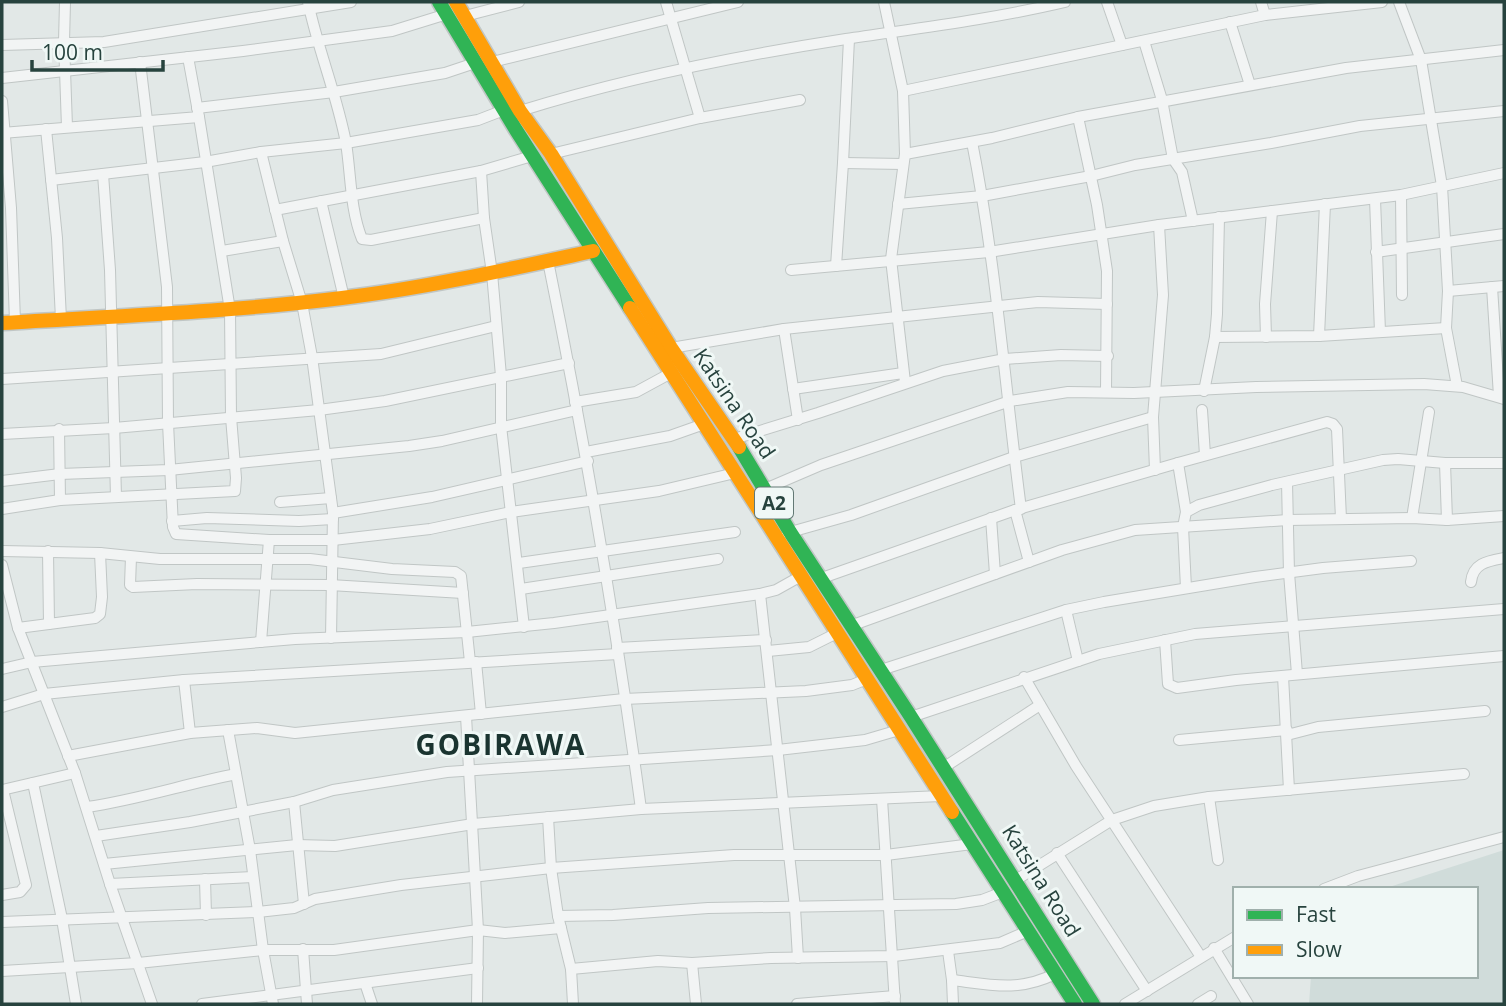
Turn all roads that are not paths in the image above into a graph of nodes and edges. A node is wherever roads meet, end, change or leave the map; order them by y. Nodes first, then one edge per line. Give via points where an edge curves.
1 (65, 2) edge
2 (351, 2) edge
3 (456, 2) edge
4 (519, 2) edge
5 (666, 2) edge
6 (738, 2) edge
7 (884, 2) edge
8 (1065, 2) edge
9 (1107, 2) edge
10 (1261, 2) edge
11 (1382, 2) edge
12 (1399, 2) edge
13 (309, 5) edge
14 (443, 8) edge
15 (1265, 15) junction
16 (465, 16) junction
17 (669, 17) junction
18 (1230, 22) junction
19 (891, 33) junction
20 (849, 39) junction
21 (316, 41) junction
22 (1144, 41) junction
23 (64, 42) junction
24 (2, 45) edge
25 (1122, 45) junction
26 (1504, 50) edge
27 (188, 57) junction
28 (1421, 60) junction
29 (140, 62) junction
30 (492, 62) junction
31 (475, 63) junction
32 (685, 69) junction
33 (64, 73) junction
34 (2, 78) edge
35 (1250, 85) junction
36 (903, 91) junction
37 (334, 92) junction
38 (800, 100) dead end
39 (1162, 100) junction
40 (2, 101) edge
41 (504, 110) junction
42 (520, 111) junction
43 (1504, 111) edge
44 (198, 112) junction
45 (1078, 117) junction
46 (701, 118) junction
47 (1431, 118) junction
48 (148, 121) junction
49 (67, 127) junction
50 (46, 129) junction
51 (3, 133) edge
52 (972, 142) junction
53 (346, 143) junction
54 (261, 152) junction
55 (551, 154) junction
56 (532, 156) junction
57 (904, 159) junction
58 (1173, 159) junction
59 (205, 162) junction
60 (843, 163) junction
61 (152, 168) junction
62 (481, 171) junction
63 (1504, 173) edge
64 (103, 174) junction
65 (1091, 176) junction
66 (51, 180) junction
67 (6, 186) edge
68 (1442, 186) junction
69 (352, 195) junction
70 (982, 195) junction
71 (1401, 195) junction
72 (1375, 199) junction
73 (320, 201) junction
74 (898, 204) junction
75 (1325, 204) junction
76 (275, 209) junction
77 (1272, 211) junction
78 (1219, 217) junction
79 (484, 218) junction
80 (1193, 221) junction
81 (1158, 225) junction
82 (1101, 234) junction
83 (1504, 234) edge
84 (283, 241) junction
85 (1445, 241) junction
86 (1401, 249) junction
87 (222, 251) junction
88 (593, 251) junction
89 (1376, 251) junction
90 (989, 252) junction
91 (891, 259) junction
92 (548, 261) junction
93 (836, 266) junction
94 (791, 270) dead end
95 (492, 273) junction
96 (1504, 286) edge
97 (1492, 287) junction
98 (1448, 291) junction
99 (1402, 295) dead end
100 (344, 298) junction
101 (302, 303) junction
102 (1107, 304) junction
103 (998, 307) junction
104 (230, 310) junction
105 (167, 312) junction
106 (111, 315) junction
107 (897, 318) junction
108 (61, 319) junction
109 (8, 322) edge
110 (496, 326) junction
111 (1446, 328) junction
112 (783, 329) junction
113 (1380, 332) junction
114 (1215, 337) junction
115 (1266, 337) junction
116 (1319, 337) junction
117 (671, 348) junction
118 (1108, 356) junction
119 (312, 357) junction
120 (1005, 359) junction
121 (569, 363) junction
122 (232, 364) junction
123 (169, 370) junction
124 (111, 373) junction
125 (671, 373) junction
126 (501, 376) junction
127 (904, 378) junction
128 (2, 379) edge
129 (1457, 386) junction
130 (793, 389) junction
131 (1106, 391) junction
132 (1204, 391) junction
133 (1156, 392) junction
134 (1502, 398) edge
135 (1010, 401) junction
136 (576, 406) junction
137 (318, 410) junction
138 (1202, 410) dead end
139 (1429, 412) dead end
140 (1153, 417) junction
141 (231, 418) junction
142 (798, 420) junction
143 (168, 423) junction
144 (704, 424) junction
145 (501, 426) junction
146 (114, 428) junction
147 (59, 429) junction
148 (2, 434) edge
149 (734, 439) junction
150 (326, 455) junction
151 (1205, 455) junction
152 (587, 457) junction
153 (1014, 457) junction
154 (1420, 461) junction
155 (1178, 463) junction
156 (1445, 463) junction
157 (1504, 463) edge
158 (234, 464) junction
159 (169, 470) junction
160 (1155, 470) junction
161 (1340, 470) junction
162 (116, 472) junction
163 (735, 473) junction
164 (60, 474) junction
165 (507, 478) junction
166 (2, 481) edge
167 (1287, 482) junction
168 (765, 489) junction
169 (172, 495) junction
170 (116, 497) junction
171 (331, 498) junction
172 (60, 500) junction
173 (595, 501) junction
174 (280, 502) dead end
175 (2, 509) edge
176 (1018, 510) junction
177 (511, 512) junction
178 (1186, 512) junction
179 (333, 516) junction
180 (1504, 516) edge
181 (991, 518) junction
182 (1412, 518) junction
183 (1340, 519) junction
184 (1288, 520) junction
185 (1447, 520) junction
186 (172, 521) junction
187 (1183, 527) junction
188 (734, 532) dead end
189 (783, 535) junction
190 (269, 540) junction
191 (333, 540) junction
192 (603, 550) junction
193 (2, 551) edge
194 (48, 551) junction
195 (100, 553) junction
196 (131, 557) junction
197 (1504, 558) edge
198 (269, 559) junction
199 (718, 559) dead end
200 (332, 562) junction
201 (1029, 562) junction
202 (1411, 562) dead end
203 (519, 563) junction
204 (2, 565) edge
205 (1289, 573) junction
206 (995, 574) junction
207 (607, 575) junction
208 (801, 576) junction
209 (822, 578) junction
210 (1471, 582) dead end
211 (266, 585) junction
212 (330, 585) junction
213 (1186, 588) junction
214 (521, 589) junction
215 (463, 593) junction
216 (760, 594) junction
217 (1504, 608) edge
218 (1066, 610) junction
219 (14, 615) junction
220 (612, 615) junction
221 (2, 617) edge
222 (49, 624) junction
223 (853, 625) junction
224 (524, 627) junction
225 (1293, 627) junction
226 (18, 628) junction
227 (467, 632) junction
228 (837, 633) junction
229 (331, 638) junction
230 (1165, 639) junction
231 (766, 640) junction
232 (261, 642) junction
233 (618, 651) junction
234 (768, 651) junction
235 (1504, 656) edge
236 (1079, 661) junction
237 (32, 662) junction
238 (473, 662) junction
239 (2, 669) edge
240 (881, 670) junction
241 (1297, 674) junction
242 (1283, 676) junction
243 (1024, 677) junction
244 (867, 679) junction
245 (184, 680) junction
246 (771, 690) junction
247 (44, 694) junction
248 (625, 699) junction
249 (1040, 705) junction
250 (2, 708) edge
251 (1485, 710) dead end
252 (481, 714) junction
253 (466, 716) junction
254 (911, 716) junction
255 (228, 730) junction
256 (899, 730) junction
257 (190, 733) junction
258 (1287, 733) junction
259 (1179, 740) dead end
260 (778, 750) junction
261 (68, 756) junction
262 (634, 758) junction
263 (943, 768) junction
264 (469, 769) junction
265 (75, 773) junction
266 (236, 774) junction
267 (1464, 774) dead end
268 (33, 783) junction
269 (2, 790) edge
270 (1290, 790) junction
271 (940, 796) junction
272 (1209, 797) junction
273 (882, 799) junction
274 (294, 802) junction
275 (783, 804) junction
276 (87, 807) junction
277 (640, 809) junction
278 (242, 811) junction
279 (548, 817) junction
280 (1112, 820) junction
281 (473, 824) junction
282 (96, 836) junction
283 (1504, 837) edge
284 (972, 844) junction
285 (297, 845) junction
286 (250, 850) junction
287 (789, 853) junction
288 (1057, 853) junction
289 (886, 855) junction
290 (1219, 860) dead end
291 (104, 864) junction
292 (551, 868) junction
293 (475, 876) junction
294 (253, 877) junction
295 (205, 879) junction
296 (1016, 880) junction
297 (110, 884) junction
298 (1329, 887) edge
299 (1003, 892) junction
300 (2, 895) edge
301 (304, 904) junction
302 (889, 904) junction
303 (795, 908) junction
304 (258, 912) junction
305 (206, 915) junction
306 (120, 916) junction
307 (558, 916) junction
308 (62, 919) junction
309 (2, 922) edge
310 (561, 928) junction
311 (478, 930) junction
312 (1028, 931) junction
313 (1233, 938) edge
314 (1214, 948) junction
315 (303, 949) junction
316 (263, 950) junction
317 (948, 951) junction
318 (894, 956) junction
319 (1201, 957) junction
320 (798, 958) junction
321 (138, 963) junction
322 (692, 963) junction
323 (70, 967) junction
324 (478, 968) junction
325 (571, 969) junction
326 (2, 971) edge
327 (1055, 974) junction
328 (952, 980) junction
329 (365, 984) junction
330 (305, 991) junction
331 (1147, 991) junction
332 (1211, 996) dead end
333 (272, 1000) edge
334 (895, 1000) edge
335 (76, 1004) edge
336 (152, 1004) edge
337 (202, 1004) edge
338 (307, 1004) edge
339 (372, 1004) edge
340 (474, 1004) edge
341 (573, 1004) edge
342 (696, 1004) edge
343 (797, 1004) edge
344 (953, 1004) edge
345 (1075, 1004) edge
346 (1093, 1004) edge
347 (1125, 1004) edge
348 (1198, 1004) edge
349 (1248, 1004) edge

1 - 23 street
2 - 13 street
3 - 16 main road, Katsina Road / A2
4 - 16 street
5 - 17 street
6 - 17 street
7 - 19 street
8 - 19 street
9 - 25 street
10 - 15 street
11 - 15 street
12 - 28 street
13 - 21 street
13 - 23 street via 104,42
14 - 21 street via 393,31
14 - 31 main road, Katsina Road / A2
15 - 18 street
16 - 30 main road, Katsina Road / A2
17 - 30 street
17 - 32 street
18 - 22 street
18 - 35 street
19 - 20 street
19 - 36 street
20 - 32 street
20 - 60 street
21 - 27 street
21 - 37 street
22 - 25 street
22 - 39 street
23 - 24 street
23 - 33 street
25 - 36 street
26 - 28 street
27 - 29 street
27 - 44 street
28 - 35 street
28 - 47 street
29 - 33 street
29 - 48 street
30 - 42 main road, Katsina Road / A2
31 - 37 street via 445,73
31 - 41 main road, Katsina Road / A2
32 - 42 street via 580,92
32 - 46 street
33 - 34 street
33 - 49 street
35 - 39 street
36 - 57 street
37 - 44 street
37 - 53 street
38 - 46 street
39 - 45 street
39 - 58 street
40 - 51 street
41 - 53 street via 478,120
41 - 56 main road, Katsina Road / A2
42 - 55 main road, Katsina Road / A2
43 - 47 street
44 - 48 street
44 - 59 street
45 - 52 street
45 - 65 street
46 - 55 street
47 - 58 street
47 - 68 street
48 - 49 street
48 - 61 street
49 - 50 street
50 - 51 street
50 - 66 street
51 - 67 street
52 - 57 street
52 - 70 street
53 - 54 street
53 - 69 street
54 - 59 street
54 - 76 street
55 - 117 main road, Katsina Road / A2
56 - 62 street
56 - 88 main road, Katsina Road / A2
57 - 60 street
57 - 74 street
58 - 65 street
58 - 80 street via 1182,172
59 - 61 street
59 - 87 street
60 - 93 street
61 - 64 street
61 - 105 street
62 - 69 street
62 - 79 street
63 - 68 street
64 - 66 street
64 - 106 street
65 - 70 street
65 - 82 street
66 - 108 street
67 - 109 street
68 - 71 street
68 - 85 street
69 - 73 street
69 - 79 street via 360,236 366,240
70 - 74 street
70 - 90 street
71 - 72 street
71 - 86 street
72 - 75 street
72 - 89 street
73 - 76 street
73 - 100 street
74 - 91 street
75 - 77 street
75 - 116 street
76 - 84 street
77 - 78 street
77 - 115 street
78 - 80 street
78 - 114 street
79 - 95 street
80 - 81 street
81 - 82 street
81 - 133 street via 1163,295
82 - 90 street
82 - 102 street
83 - 85 street
84 - 87 street
84 - 101 street
85 - 86 street
85 - 98 street
86 - 89 street
86 - 99 street
87 - 104 street
88 - 92 main road
88 - 125 main road, Katsina Road / A2
89 - 113 street
90 - 91 street
90 - 103 street
91 - 93 street
91 - 107 street
92 - 95 main road
92 - 121 street
93 - 94 street
95 - 100 main road
95 - 110 street
96 - 97 street
97 - 98 street
97 - 134 street
98 - 111 street
100 - 101 main road
101 - 104 main road
101 - 119 street
102 - 103 street
102 - 118 street
103 - 107 street
103 - 120 street
104 - 105 main road
104 - 122 street
105 - 106 main road
105 - 123 street
106 - 108 main road
106 - 124 street
107 - 112 street
107 - 127 street
108 - 109 main road
110 - 119 street via 381,354
110 - 126 street
111 - 113 street
111 - 129 street
112 - 117 street
112 - 130 street
113 - 116 street
114 - 115 street
114 - 132 street
115 - 116 street
117 - 149 main road, Katsina Road / A2
118 - 120 street
118 - 131 street
119 - 122 street
119 - 137 street
120 - 127 street
120 - 135 street
121 - 126 street
121 - 136 street
122 - 123 street
122 - 141 street
123 - 124 street
123 - 143 street
124 - 128 street
124 - 146 street
125 - 136 street via 636,392
125 - 144 main road, Katsina Road / A2
126 - 137 street
126 - 145 street
127 - 130 street
127 - 142 street
129 - 132 street via 1376,384
129 - 134 street
130 - 142 street
131 - 133 street
131 - 135 street
132 - 133 street
133 - 140 street
135 - 153 street
135 - 168 street via 821,465
136 - 145 street
136 - 152 street
137 - 141 street
137 - 150 street
138 - 151 street
139 - 154 street
140 - 153 street
140 - 160 street
141 - 143 street
141 - 158 street
142 - 149 street
143 - 146 street
143 - 159 street
144 - 152 street
144 - 163 main road, Katsina Road / A2
145 - 150 street via 442,441
145 - 165 street
146 - 147 street
146 - 162 street
147 - 148 street
147 - 164 street
149 - 168 main road, Katsina Road / A2
150 - 158 street
150 - 171 street
151 - 155 street
151 - 161 street via 1327,422 1338,429
152 - 165 street
152 - 173 street
153 - 176 street
153 - 189 street
154 - 156 street
154 - 161 street via 1383,460
154 - 182 street
155 - 160 street
155 - 178 street
156 - 157 street
156 - 185 street
158 - 159 street
158 - 169 street via 235,491
159 - 162 street
159 - 169 street
160 - 176 street
161 - 167 street
161 - 183 street
162 - 164 street
162 - 170 street
163 - 173 street
163 - 189 main road, Katsina Road / A2
164 - 166 street
164 - 172 street
165 - 177 street
165 - 179 street
167 - 178 street
167 - 184 street
168 - 189 main road, Katsina Road / A2
169 - 170 street
169 - 186 street
170 - 172 street
171 - 174 street
171 - 179 street
172 - 175 street
173 - 177 street
173 - 192 street
176 - 181 street
176 - 201 street
177 - 191 street via 430,529
177 - 203 street
178 - 187 street
179 - 186 street via 299,521
179 - 191 street
180 - 185 street
181 - 206 street
181 - 209 street
182 - 183 street
182 - 185 street
183 - 184 street
184 - 187 street
184 - 205 street
186 - 190 street via 180,535
187 - 201 street via 1135,530
187 - 213 street
188 - 192 street
189 - 208 main road, Katsina Road / A2
189 - 209 main road, Katsina Road / A2
190 - 191 street
190 - 198 street
191 - 200 street
192 - 203 street
192 - 207 street
193 - 194 street
194 - 195 street
194 - 222 street
195 - 196 street
195 - 222 street via 100,614
196 - 198 street
196 - 211 street via 129,579 134,587
197 - 210 street via 1480,564 1473,570
198 - 200 street
198 - 211 street
199 - 207 street
200 - 212 street
200 - 215 street via 455,572 461,576
201 - 206 street
202 - 205 street
203 - 214 street
204 - 219 street
205 - 213 street
205 - 225 street
206 - 223 street
207 - 214 street
207 - 220 street
208 - 216 street
208 - 228 main road, Katsina Road / A2
209 - 223 main road, Katsina Road / A2
211 - 212 street
211 - 232 street
212 - 215 street
212 - 229 street
213 - 218 street
214 - 224 street
215 - 227 street
216 - 220 street
216 - 231 street
217 - 225 street
218 - 236 street
218 - 240 street
219 - 221 street
219 - 226 street
220 - 224 street
220 - 233 street
222 - 226 street
223 - 240 main road, Katsina Road / A2
224 - 227 street
225 - 230 street
225 - 241 street
226 - 237 street
227 - 229 street
227 - 238 street
228 - 234 street via 809,647
228 - 244 main road, Katsina Road / A2
229 - 232 street
230 - 236 street
230 - 242 street via 1170,686
231 - 233 street
231 - 234 street
232 - 237 street
233 - 238 street
233 - 248 street
234 - 246 street
235 - 241 street
236 - 243 street
237 - 239 street
237 - 247 street
238 - 245 street
238 - 252 street
240 - 254 main road, Katsina Road / A2
241 - 242 street
242 - 258 street
243 - 249 street
243 - 254 street
244 - 246 street via 806,691
244 - 256 main road, Katsina Road / A2
245 - 247 street
245 - 257 street
246 - 248 street
246 - 260 street
247 - 250 street
247 - 261 street
248 - 252 street
248 - 262 street
249 - 263 street
249 - 280 street
251 - 258 street
252 - 253 street
253 - 255 street via 295,733
253 - 264 street
254 - 263 main road, Katsina Road / A2
255 - 257 street
255 - 266 street
256 - 260 street via 865,740
256 - 271 main road, Katsina Road / A2
257 - 261 street
258 - 259 street
258 - 270 street
260 - 262 street
260 - 275 street
261 - 265 street
262 - 264 street
262 - 277 street
263 - 296 main road, Katsina Road / A2
264 - 274 street via 332,790
264 - 281 street
265 - 268 street
265 - 276 street
266 - 276 street
266 - 278 street
267 - 270 street
268 - 269 street
268 - 308 street
269 - 300 street via 26,880 25,889
270 - 272 street
271 - 273 street
271 - 284 main road, Katsina Road / A2
272 - 280 street via 1154,806
272 - 290 street
273 - 275 street
273 - 289 street
274 - 278 street
274 - 285 street
275 - 277 street
275 - 287 street
276 - 282 street
277 - 279 street
278 - 282 street
278 - 286 street
279 - 281 street
279 - 292 street
280 - 288 street
280 - 319 street
281 - 285 street via 335,846
281 - 293 street
282 - 291 street
283 - 298 street
284 - 289 street
284 - 299 main road, Katsina Road / A2
285 - 286 street
285 - 301 street
286 - 291 street
286 - 294 street
287 - 289 street
287 - 292 street
287 - 303 street
288 - 296 street
288 - 331 street
289 - 302 street
291 - 297 street
292 - 293 street
292 - 307 street
293 - 301 street
293 - 311 street
294 - 295 street
294 - 304 street
295 - 297 street
295 - 305 street
296 - 346 main road, Katsina Road / A2
297 - 306 street
299 - 302 street via 967,903
299 - 312 main road, Katsina Road / A2
301 - 304 street
302 - 303 street
302 - 318 street
303 - 307 street
303 - 320 street
304 - 305 street
304 - 316 street
305 - 306 street
306 - 308 street
306 - 321 street
307 - 310 street
308 - 309 street
308 - 323 street
310 - 311 street via 505,933
310 - 325 street
311 - 315 street via 334,950
311 - 324 street
312 - 317 street via 1000,943
312 - 327 main road, Katsina Road / A2
313 - 314 street
314 - 319 street
314 - 349 street
315 - 316 street
315 - 330 street
316 - 321 street
316 - 333 street
317 - 318 street
317 - 328 street
318 - 320 street
318 - 334 street
319 - 331 street
320 - 322 street
321 - 323 street
321 - 336 street
322 - 325 street via 659,961
322 - 342 street
323 - 326 street
323 - 335 street
324 - 329 street
324 - 340 street
325 - 341 street
327 - 328 street via 1038,983 1011,987
327 - 345 main road, Katsina Road / A2
328 - 344 street
329 - 330 street
329 - 339 street
330 - 333 street
330 - 338 street
331 - 347 street
332 - 348 street
333 - 337 street
334 - 343 street

